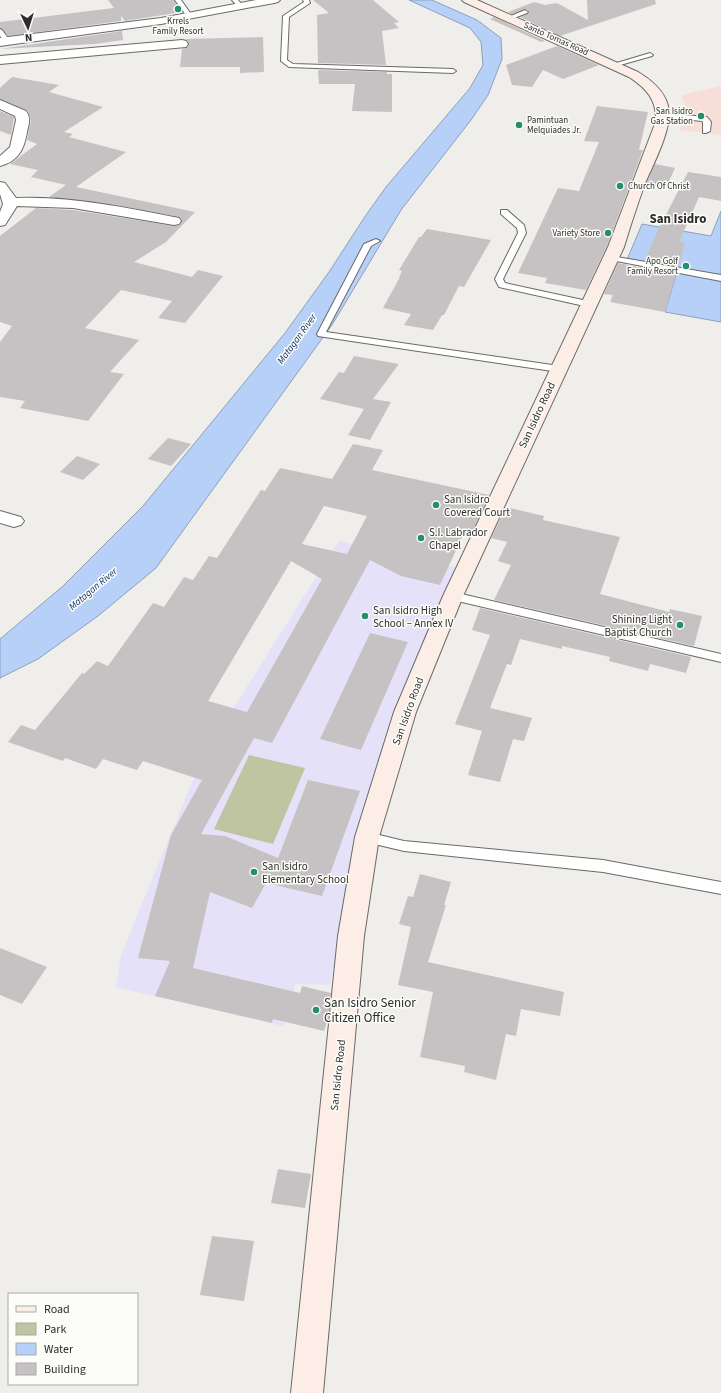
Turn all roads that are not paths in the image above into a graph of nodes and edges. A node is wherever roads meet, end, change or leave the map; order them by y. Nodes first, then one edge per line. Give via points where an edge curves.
1 (178, 0) edge
2 (274, 0) edge
3 (306, 0) edge
4 (468, 0) edge
5 (238, 3) edge
6 (525, 12) dead end
7 (190, 17) junction
8 (509, 18) junction
9 (0, 31) edge
10 (4, 42) edge
11 (182, 44) dead end
12 (650, 55) dead end
13 (0, 60) edge
14 (613, 64) junction
15 (453, 70) dead end
16 (0, 104) edge
17 (664, 115) junction
18 (706, 131) dead end
19 (0, 162) edge
20 (0, 186) edge
21 (12, 202) junction
22 (504, 212) dead end
23 (174, 221) dead end
24 (0, 222) edge
25 (376, 241) dead end
26 (611, 258) junction
27 (721, 278) edge
28 (589, 304) junction
29 (559, 369) junction
30 (453, 596) junction
31 (721, 658) edge
32 (367, 837) junction
33 (721, 888) edge
34 (307, 1393) edge

1 - 7 lane
2 - 5 street
3 - 15 lane via 307,3 286,16 284,61 290,66
4 - 8 street, Santo Tomas Road
5 - 7 street
6 - 8 lane
7 - 10 street
8 - 14 street, Santo Tomas Road
9 - 10 lane
11 - 13 street
12 - 14 lane
14 - 17 street, Santo Tomas Road via 642,80 654,91
16 - 19 street via 21,114 23,120 17,148 11,156
17 - 18 lane via 704,119 707,122
17 - 26 street, San Isidro Road
20 - 21 street
21 - 23 street via 58,202
21 - 24 street via 9,211
22 - 28 lane via 520,227 522,233 499,279 502,285
25 - 29 lane via 368,244 321,334
26 - 27 lane
26 - 28 street, San Isidro Road
28 - 29 street, San Isidro Road
29 - 30 street, San Isidro Road
30 - 31 lane
30 - 32 street, San Isidro Road via 406,712
32 - 33 lane via 404,846 604,866
32 - 34 street, San Isidro Road via 351,936

